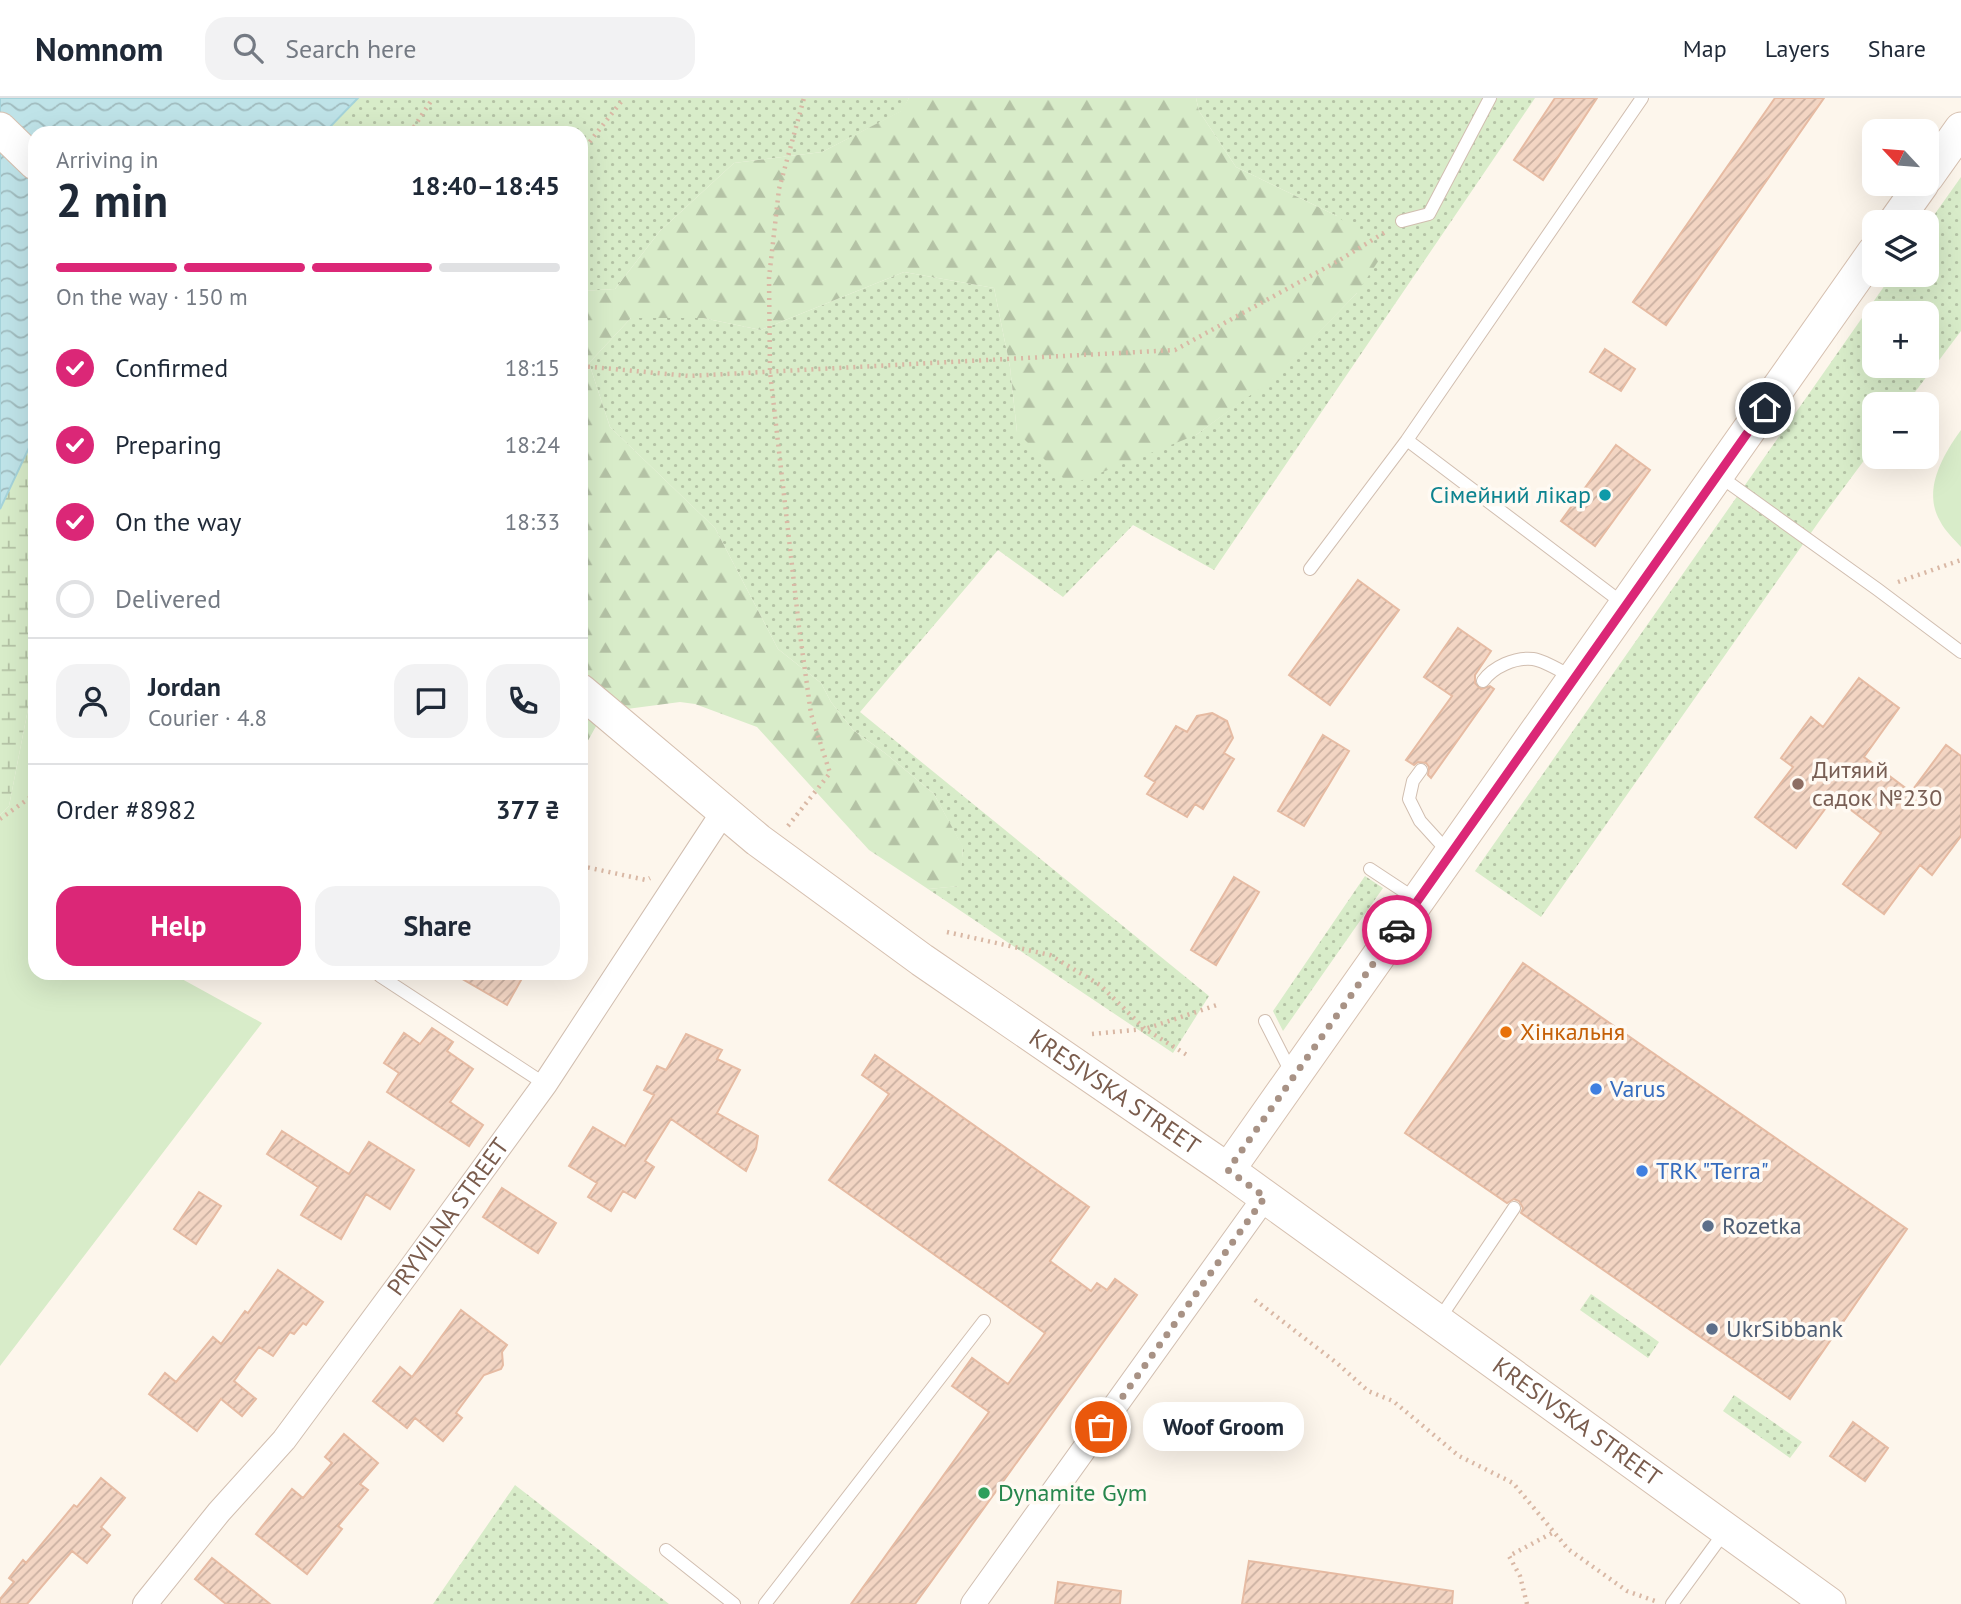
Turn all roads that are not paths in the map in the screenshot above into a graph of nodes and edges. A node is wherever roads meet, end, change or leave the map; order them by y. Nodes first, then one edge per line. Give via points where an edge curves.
1 (1490, 98) edge
2 (1642, 98) edge
3 (0, 129) edge
4 (1961, 129) edge
5 (28, 156) edge
6 (1939, 160) edge
7 (1402, 221) road end
8 (1862, 269) edge
9 (1406, 440) junction
10 (1718, 475) junction
11 (1310, 569) dead end
12 (1625, 606) junction
13 (1961, 652) edge
14 (1574, 678) junction
15 (1483, 681) dead end
16 (588, 697) edge
17 (1421, 770) dead end
18 (724, 811) junction
19 (1450, 854) junction
20 (1370, 869) dead end
21 (1418, 900) junction
22 (386, 980) edge
23 (1265, 1021) dead end
24 (1293, 1077) junction
25 (545, 1084) junction
26 (1228, 1170) junction
27 (1265, 1197) junction
28 (1514, 1209) dead end
29 (984, 1321) dead end
30 (1438, 1322) junction
31 (1726, 1530) junction
32 (666, 1550) dead end
33 (145, 1604) edge
34 (734, 1604) edge
35 (765, 1604) edge
36 (973, 1604) edge
37 (1672, 1604) edge
38 (1829, 1604) edge

1 - 7 lane via 1429,214
2 - 9 lane
3 - 5 street
4 - 6 street
8 - 10 street
9 - 11 lane
9 - 12 lane
10 - 12 street
10 - 13 lane
12 - 14 street
14 - 15 lane via 1533,659 1491,671
14 - 19 street
16 - 18 street, KRESIVSKA STREET
17 - 19 lane via 1409,799 1420,821
18 - 25 street, PRYVILNA STREET
18 - 26 street, KRESIVSKA STREET via 922,960
19 - 21 street
20 - 21 lane
21 - 24 street
22 - 25 lane
23 - 24 lane
24 - 26 street
25 - 33 street, PRYVILNA STREET via 284,1440 219,1511
26 - 27 street, KRESIVSKA STREET
27 - 30 street, KRESIVSKA STREET
27 - 36 street
28 - 30 lane
29 - 35 lane
30 - 31 street, KRESIVSKA STREET
31 - 37 lane
31 - 38 street, KRESIVSKA STREET
32 - 34 lane

